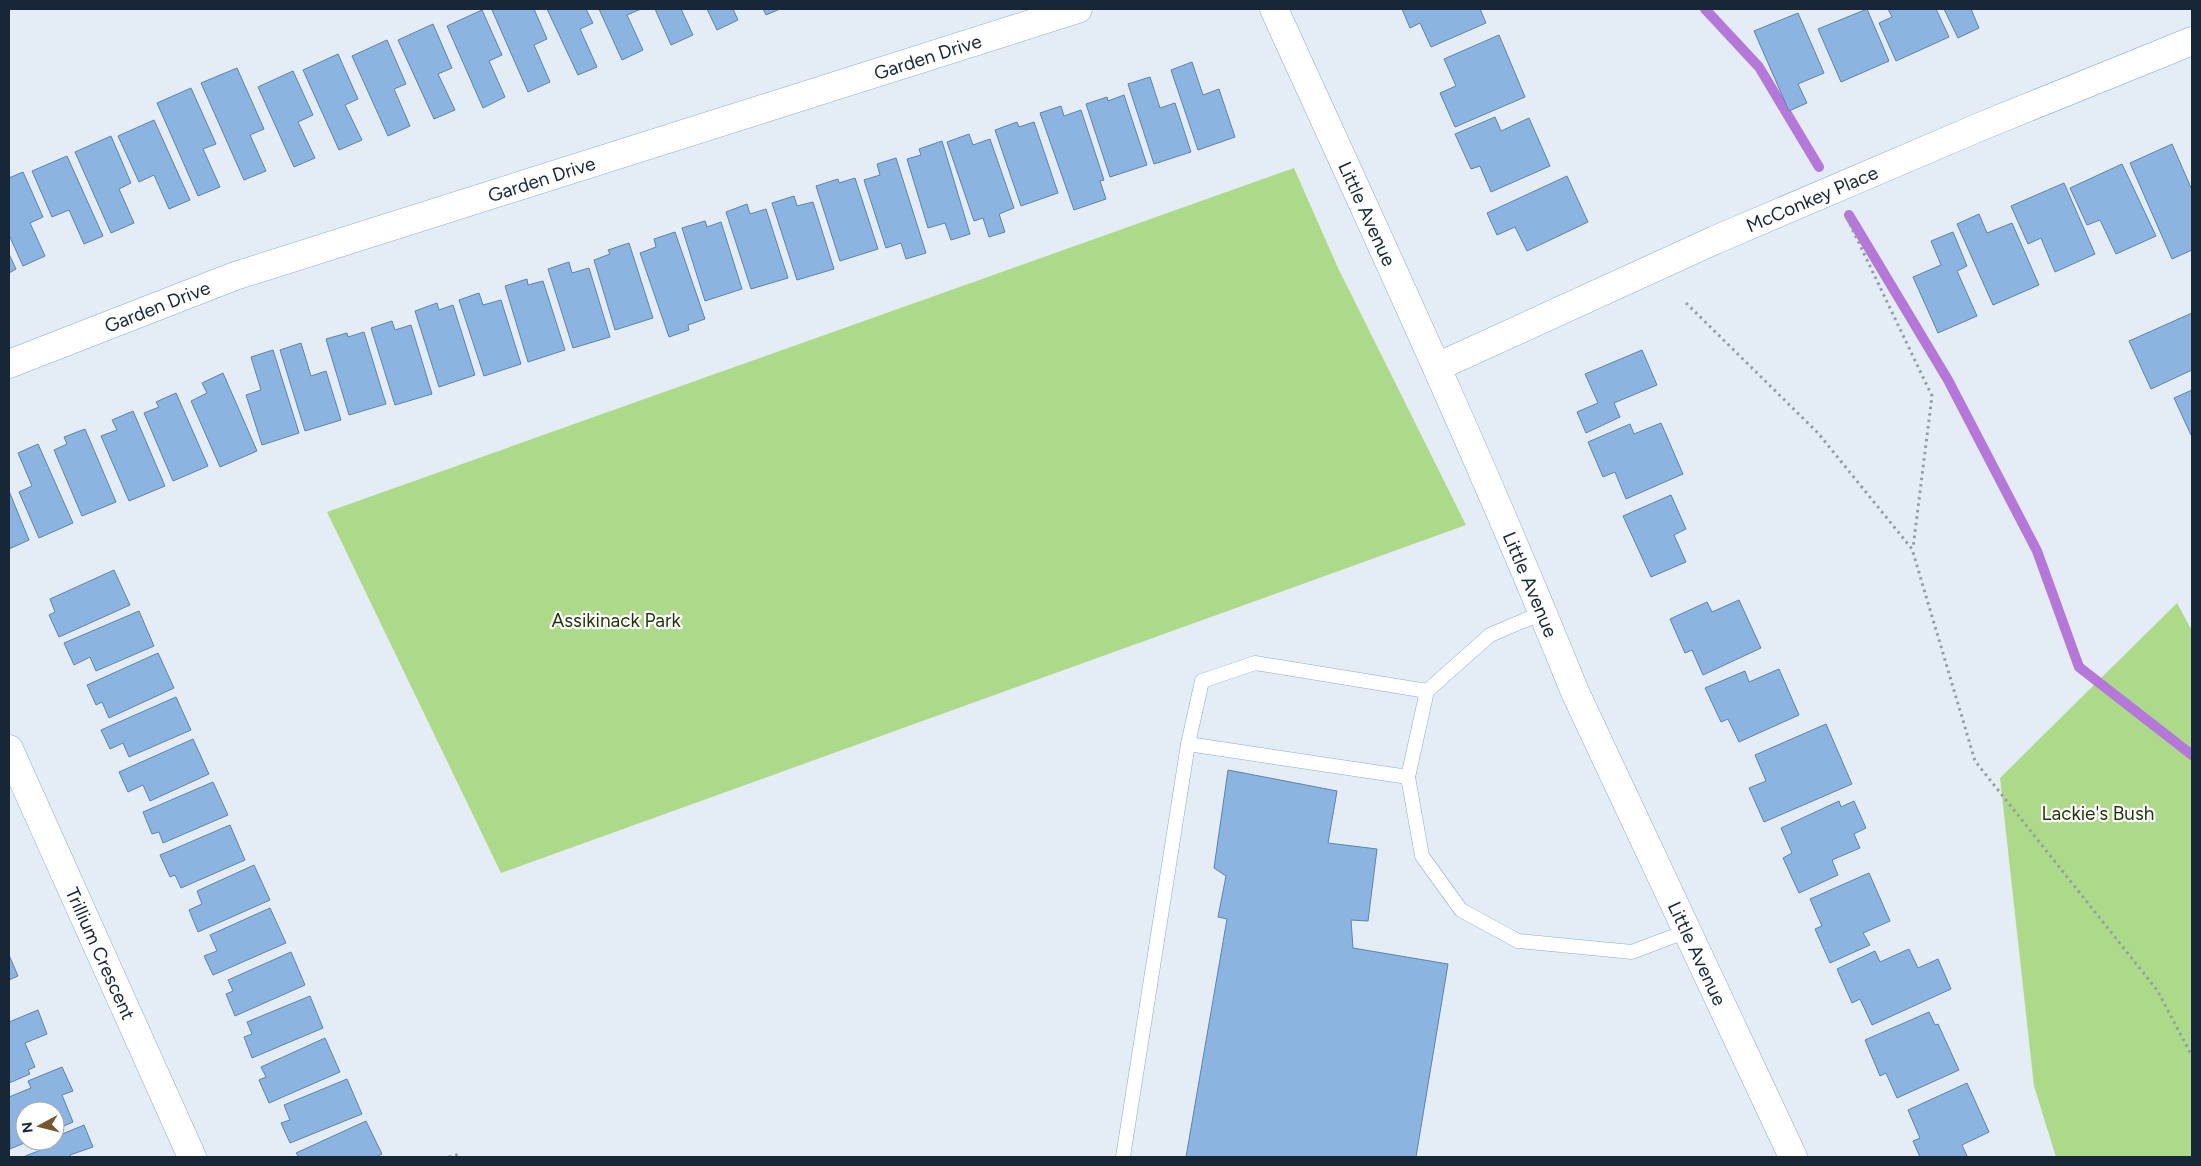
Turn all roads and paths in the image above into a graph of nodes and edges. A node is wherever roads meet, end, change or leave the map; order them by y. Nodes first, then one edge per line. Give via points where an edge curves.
1 (1078, 9) edge
2 (1274, 9) edge
3 (2192, 41) edge
4 (1844, 210) dead end
5 (1686, 303) dead end
6 (9, 364) edge
7 (1437, 367) junction
8 (1912, 549) junction
9 (1544, 612) junction
10 (1427, 691) junction
11 (1188, 744) junction
12 (9, 749) edge
13 (1408, 777) junction
14 (1687, 931) junction
15 (2192, 1056) edge
16 (460, 1154) dead end
17 (192, 1157) edge
18 (449, 1157) edge
19 (1123, 1157) edge
20 (1793, 1157) edge

1 - 6 street, Garden Drive via 236,276
2 - 7 street, Little Avenue
3 - 7 street, McConkey Place via 1715,240
4 - 8 path via 1932,396
5 - 8 path via 1818,434
7 - 9 street, Little Avenue
8 - 15 path via 1975,761 2157,990
9 - 10 lane via 1490,635
9 - 14 street, Little Avenue via 1576,692
10 - 11 lane via 1255,663 1202,681
10 - 13 lane
11 - 13 lane
11 - 19 lane
12 - 17 street, Trillium Crescent
13 - 14 lane via 1422,856 1461,910 1518,940 1585,949 1632,952
14 - 20 street, Little Avenue
16 - 18 path

